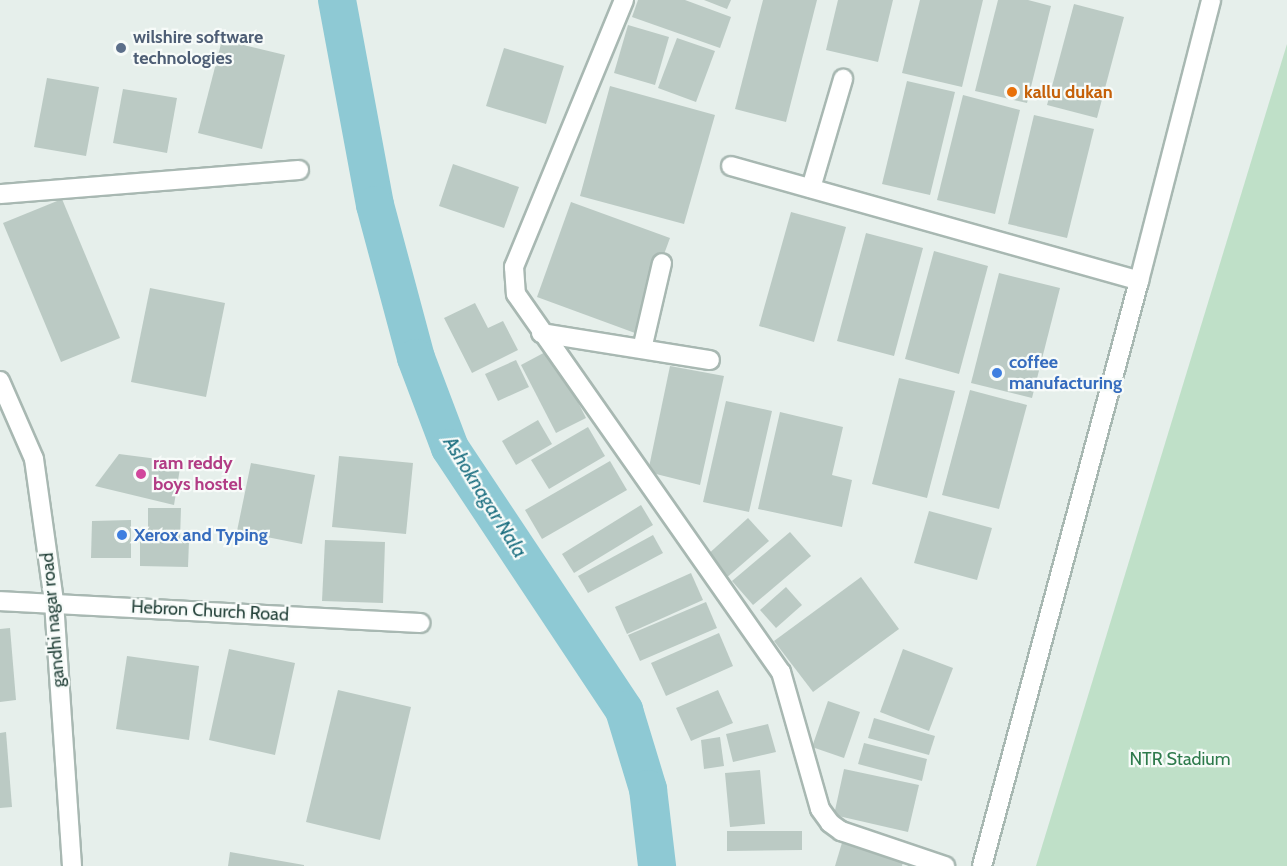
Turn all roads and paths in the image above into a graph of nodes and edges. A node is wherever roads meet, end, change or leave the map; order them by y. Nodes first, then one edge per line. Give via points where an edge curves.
1 (624, 0) edge
2 (1211, 0) edge
3 (843, 79) dead end
4 (731, 166) dead end
5 (298, 170) dead end
6 (811, 188) junction
7 (0, 194) edge
8 (662, 263) dead end
9 (1139, 281) junction
10 (541, 333) junction
11 (642, 349) junction
12 (710, 360) dead end
13 (0, 381) edge
14 (0, 601) edge
15 (54, 602) junction
16 (420, 623) dead end
17 (72, 866) edge
18 (945, 866) edge
19 (982, 866) edge

1 - 10 street via 514,267 516,294
2 - 9 street
3 - 6 street
4 - 6 street
5 - 7 street
6 - 9 street
8 - 11 street
9 - 19 street
10 - 11 street
10 - 18 street via 781,672 820,809 830,824
11 - 12 street
13 - 15 street, gandhi nagar road via 34,459
14 - 15 street, Hebron Church Road
15 - 16 street, Hebron Church Road
15 - 17 street, gandhi nagar road

